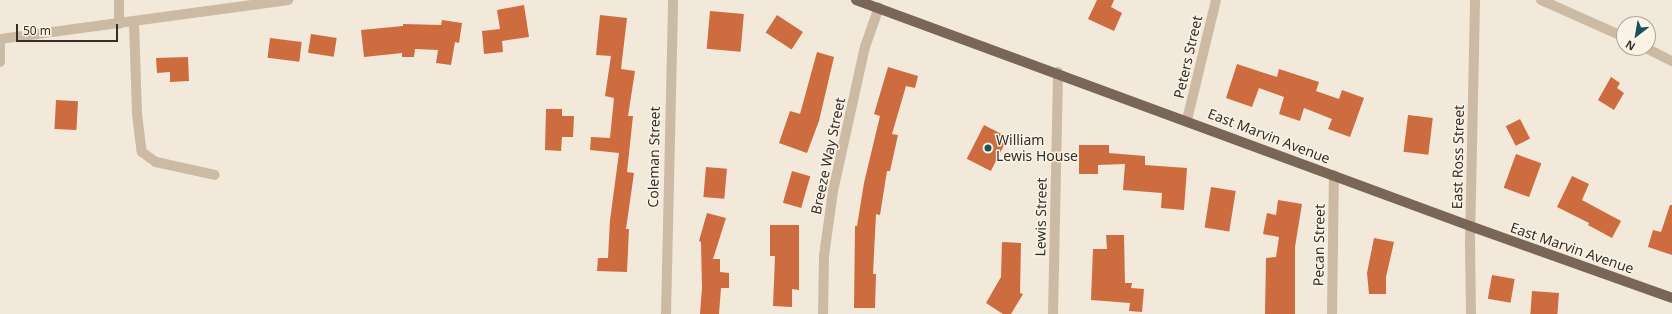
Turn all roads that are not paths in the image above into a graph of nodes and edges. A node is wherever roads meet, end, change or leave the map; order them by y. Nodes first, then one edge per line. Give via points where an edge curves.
1 (119, 0) edge
2 (288, 0) edge
3 (673, 0) edge
4 (856, 0) edge
5 (1216, 0) edge
6 (1475, 0) edge
7 (1541, 0) edge
8 (879, 7) junction
9 (134, 23) junction
10 (119, 24) junction
11 (1616, 34) edge
12 (0, 39) edge
13 (1656, 53) edge
14 (1672, 61) edge
15 (0, 62) edge
16 (1058, 72) junction
17 (1187, 120) junction
18 (215, 175) dead end
19 (1334, 175) junction
20 (1470, 226) junction
21 (1672, 298) edge
22 (666, 314) edge
23 (824, 314) edge
24 (1053, 314) edge
25 (1332, 314) edge
26 (1471, 314) edge

1 - 10 street
2 - 9 street
3 - 22 street, Coleman Street
4 - 8 main road, East Marvin Avenue
5 - 17 street, Peters Street
6 - 20 street, East Ross Street
7 - 11 street
8 - 16 main road, East Marvin Avenue
8 - 23 street, Breeze Way Street via 866,47 833,191 824,256
9 - 10 street
9 - 18 street via 137,114 142,152 156,162
10 - 12 street
12 - 15 street
13 - 14 street
16 - 17 main road, East Marvin Avenue
16 - 24 street, Lewis Street
17 - 19 main road, East Marvin Avenue
19 - 20 main road, East Marvin Avenue
19 - 25 street, Pecan Street
20 - 21 main road, East Marvin Avenue
20 - 26 street, East Ross Street

